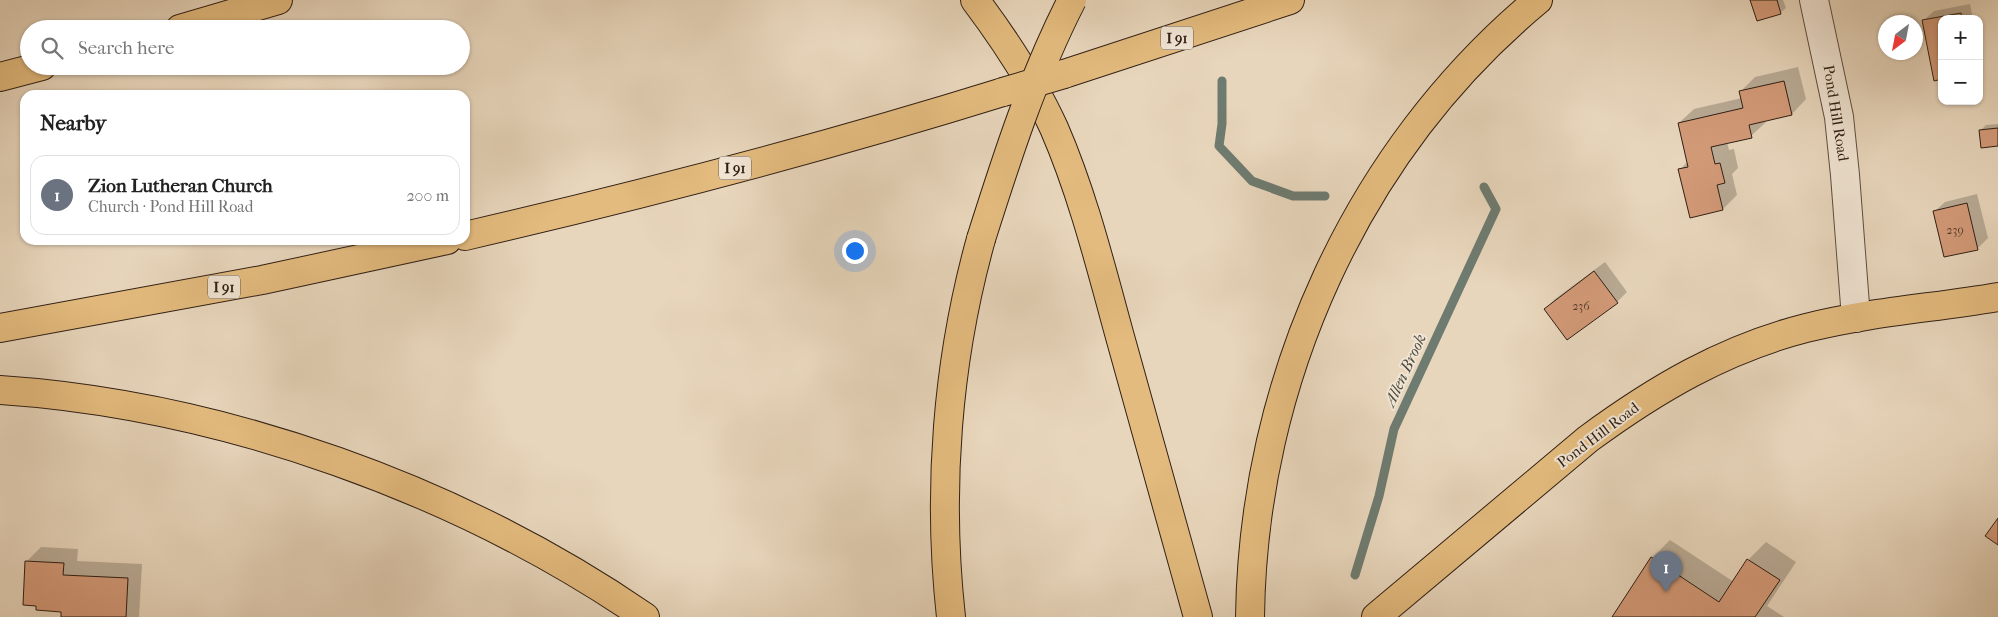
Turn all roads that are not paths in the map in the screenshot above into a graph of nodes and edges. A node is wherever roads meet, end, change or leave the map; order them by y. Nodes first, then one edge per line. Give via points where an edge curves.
1 (278, 0) edge
2 (974, 0) edge
3 (1072, 0) edge
4 (1290, 0) edge
5 (1538, 0) edge
6 (1814, 0) edge
7 (210, 20) edge
8 (20, 72) edge
9 (0, 77) edge
10 (470, 235) edge
11 (424, 245) edge
12 (1998, 297) edge
13 (1856, 318) junction
14 (0, 328) edge
15 (0, 390) edge
16 (645, 617) edge
17 (951, 617) edge
18 (1198, 617) edge
19 (1250, 617) edge
20 (1376, 617) edge

1 - 7 main road
2 - 18 main road via 1027,78 1066,158 1092,236
3 - 17 main road, bridge via 1018,124 966,293 951,387 945,502
4 - 10 main road, I 91, bridge via 1064,74 798,152
5 - 19 main road via 1469,64 1414,130 1377,184 1330,268 1296,350 1271,444 1256,528
6 - 13 street, Pond Hill Road via 1839,117
8 - 9 main road
11 - 14 main road, I 91 via 262,280
12 - 13 main road, Pond Hill Road
13 - 20 main road, Pond Hill Road via 1805,328 1743,348 1652,394 1588,439
15 - 16 main road via 68,396 158,411 250,434 334,461 493,528 562,565

